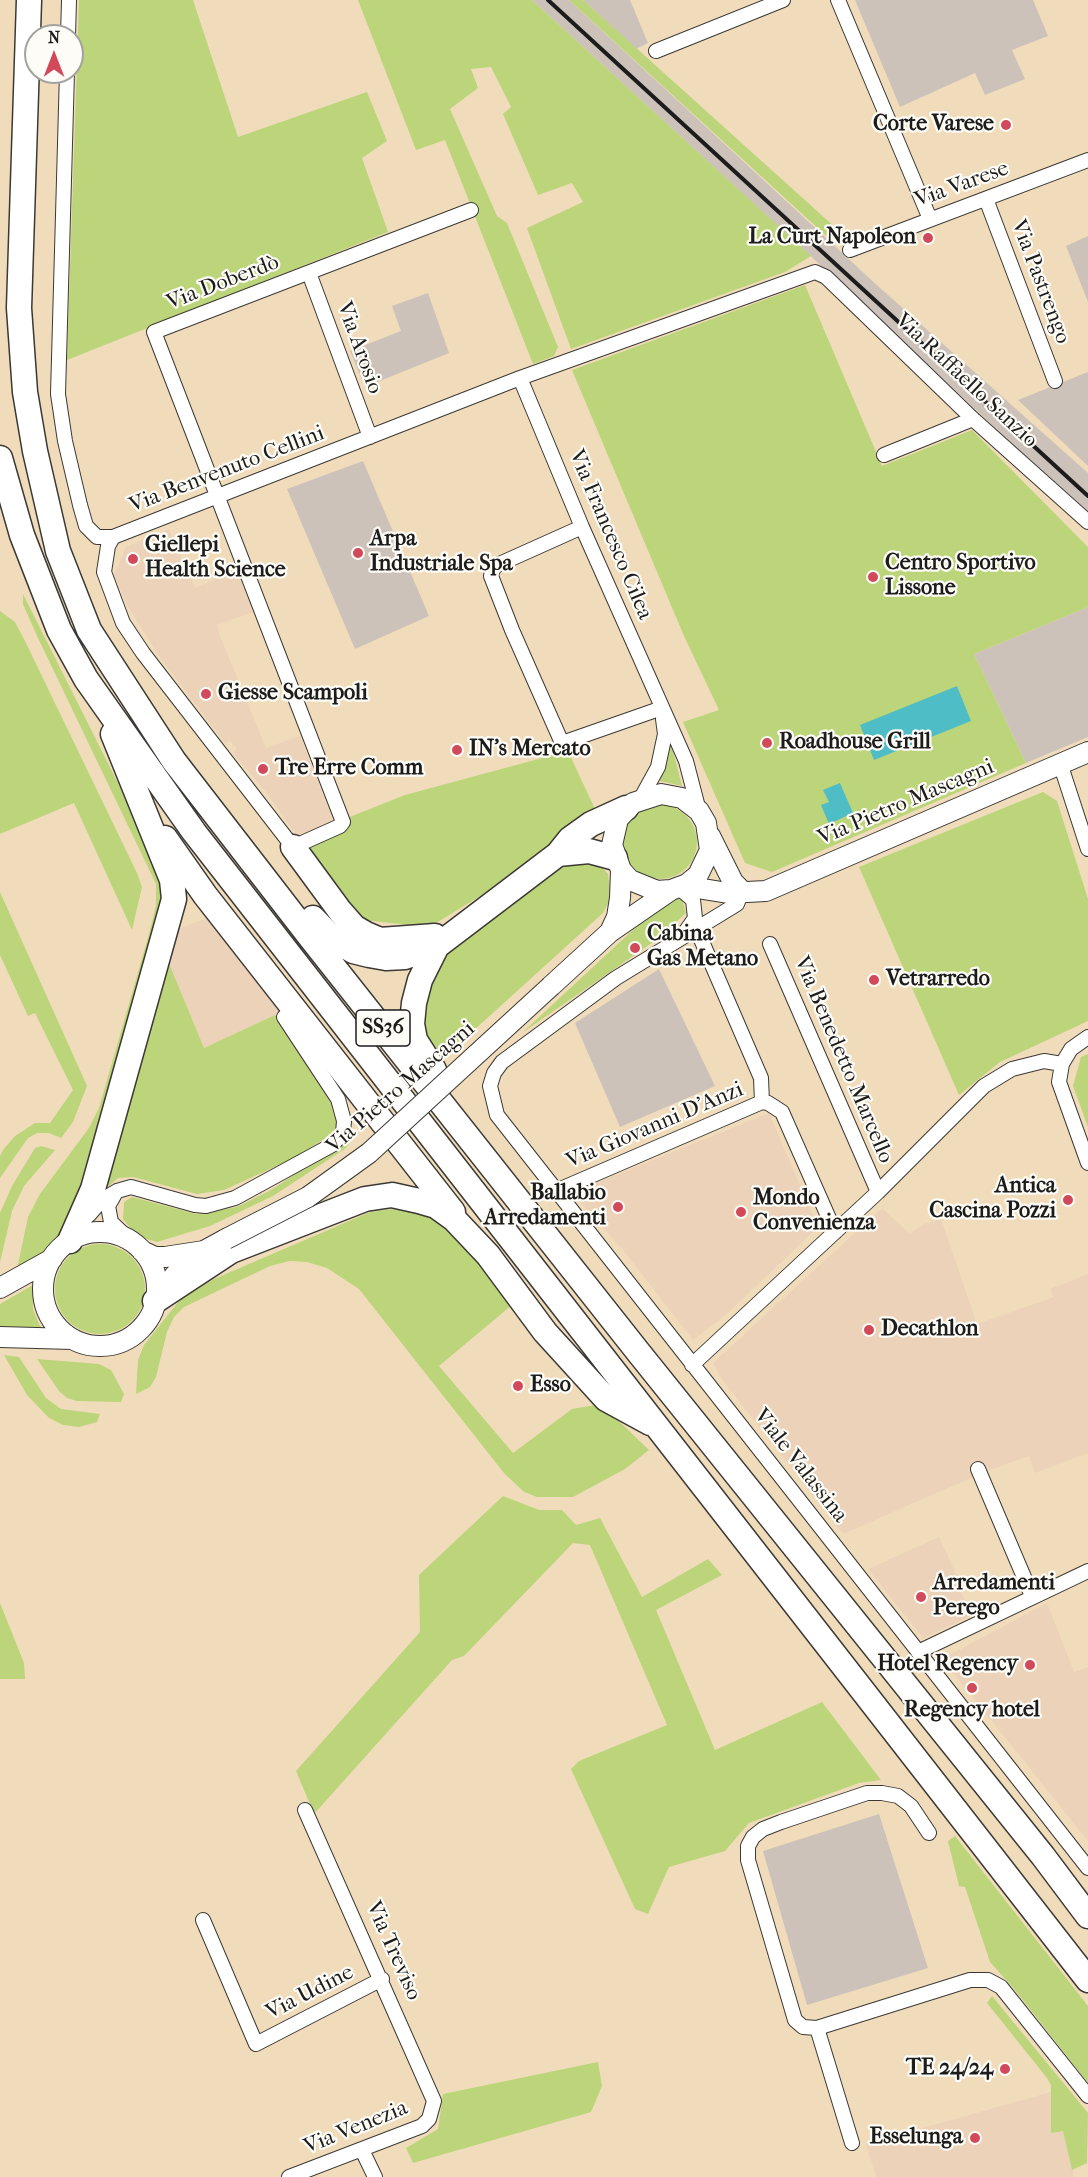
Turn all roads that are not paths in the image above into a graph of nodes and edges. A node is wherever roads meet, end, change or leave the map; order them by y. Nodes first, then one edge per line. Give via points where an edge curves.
1 (29, 0) edge
2 (69, 0) edge
3 (783, 0) edge
4 (838, 0) edge
5 (68, 24) edge
6 (656, 51) dead end
7 (67, 84) edge
8 (1088, 160) edge
9 (986, 199) junction
10 (471, 210) dead end
11 (930, 219) junction
12 (850, 250) dead end
13 (309, 273) junction
14 (815, 273) joint
15 (520, 378) junction
16 (1055, 381) dead end
17 (973, 419) junction
18 (370, 437) junction
19 (884, 455) dead end
20 (0, 458) edge
21 (217, 496) junction
22 (1088, 522) edge
23 (582, 527) junction
24 (113, 537) junction
25 (94, 691) junction
26 (662, 708) junction
27 (1088, 752) edge
28 (1060, 763) junction
29 (634, 803) junction
30 (142, 804) junction
31 (699, 811) junction
32 (222, 823) junction
33 (710, 836) junction
34 (293, 848) junction
35 (1088, 849) edge
36 (558, 854) junction
37 (618, 864) junction
38 (679, 887) junction
39 (742, 891) junction
40 (697, 930) junction
41 (610, 932) junction
42 (680, 939) junction
43 (446, 940) junction
44 (770, 944) dead end
45 (284, 1017) dead end
46 (1088, 1037) edge
47 (1062, 1064) junction
48 (490, 1086) joint
49 (762, 1102) junction
50 (1088, 1163) edge
51 (117, 1191) junction
52 (556, 1191) junction
53 (878, 1192) junction
54 (835, 1232) junction
55 (70, 1241) junction
56 (138, 1247) junction
57 (204, 1251) junction
58 (488, 1255) junction
59 (52, 1258) junction
60 (0, 1288) edge
61 (156, 1301) junction
62 (0, 1337) edge
63 (73, 1339) junction
64 (639, 1353) junction
65 (693, 1365) junction
66 (659, 1427) junction
67 (978, 1469) dead end
68 (1088, 1571) edge
69 (1032, 1596) junction
70 (918, 1652) junction
71 (305, 1810) dead end
72 (929, 1833) dead end
73 (1088, 1868) edge
74 (1088, 1916) edge
75 (203, 1920) dead end
76 (382, 1979) junction
77 (1088, 1980) edge
78 (817, 2028) junction
79 (1087, 2095) edge
80 (432, 2112) joint
81 (852, 2143) dead end
82 (362, 2150) junction
83 (289, 2177) edge
84 (375, 2177) edge

1 - 32 highway, SS36 via 20,308 25,392 47,508 58,551 89,630 174,760
2 - 5 street
3 - 6 street
4 - 11 street
7 - 24 street, Via Benvenuto Cellini via 58,394 86,526 97,537
8 - 9 street, Via Varese
9 - 11 street, Via Varese
9 - 16 street, Via Pastrengo
10 - 13 street, Via Doberdò
11 - 12 street, Via Varese
13 - 18 street, Via Arosio
13 - 21 street, Via Doberdò via 154,332
14 - 15 street, Via Benvenuto Cellini
14 - 17 street, Via Raffaello Sanzio via 826,277
15 - 18 street, Via Benvenuto Cellini
15 - 23 street, Via Francesco Cilea
17 - 19 street
17 - 22 street, Via Raffaello Sanzio
18 - 21 street, Via Benvenuto Cellini
20 - 25 highway, SS36 via 32,564 59,630
21 - 24 street, Via Benvenuto Cellini
21 - 34 street via 343,822
23 - 26 street, Via Francesco Cilea
23 - 26 street via 495,566 490,576 512,630 562,743
24 - 34 street via 104,559 104,572 123,623
25 - 30 highway
25 - 66 highway, SS36 via 201,842
26 - 29 street, Via Francesco Cilea via 664,734 658,767
26 - 31 street, Via Francesco Cilea via 686,761
27 - 28 main road, Via Pietro Mascagni
28 - 35 street
28 - 39 main road, Via Pietro Mascagni via 766,891
29 - 31 main road via 651,795 672,795
29 - 36 highway via 591,824 570,839
29 - 37 main road via 614,831
30 - 55 highway via 172,880 174,899 98,1171
30 - 58 highway via 219,914
31 - 33 main road
32 - 43 highway via 333,939 353,951 386,958 405,957
32 - 64 highway, SS36
33 - 38 main road, Via Pietro Mascagni via 705,863
33 - 39 main road via 733,882
34 - 43 highway via 354,927 380,940
36 - 37 highway via 589,851
36 - 43 highway
37 - 38 main road, Via Pietro Mascagni via 630,880 643,888
37 - 41 main road via 617,917
38 - 39 main road, Via Pietro Mascagni
38 - 41 main road, Via Pietro Mascagni
38 - 42 street, Via Pietro Mascagni via 693,900 695,918
39 - 40 street, Via Pietro Mascagni via 737,904
40 - 42 street, Via Pietro Mascagni
40 - 49 street, Via Giovanni D'Anzi via 761,1078
41 - 57 main road, Via Pietro Mascagni, bridge via 369,1154 308,1197
42 - 48 street, Via Pietro Mascagni via 616,978 502,1062
43 - 64 highway via 420,980 414,1003 415,1040 424,1058 573,1245
44 - 53 street, Via Benedetto Marcello
45 - 51 street via 338,1099 344,1127 332,1145 235,1198 206,1206 181,1203 131,1186
46 - 47 street via 1071,1049
47 - 50 street via 1059,1082
47 - 53 street via 1044,1061 1012,1069 984,1086
48 - 52 street, Viale Valassina via 497,1115
49 - 52 street, Via Giovanni D'Anzi
49 - 54 street, Via Giovanni D'Anzi via 782,1112
51 - 55 street via 97,1206
51 - 56 street via 108,1206 111,1222
52 - 65 street, Viale Valassina
53 - 54 street
54 - 65 street
55 - 56 main road via 98,1232 117,1235
55 - 59 main road
56 - 57 main road, Via Pietro Mascagni via 155,1257
56 - 61 main road via 153,1269
57 - 61 main road, Via Pietro Mascagni via 175,1275
58 - 61 highway via 436,1206 392,1195 365,1199 231,1251
58 - 66 highway via 545,1332 606,1399
59 - 60 main road
59 - 63 main road via 44,1282 46,1307 54,1322
61 - 63 main road via 143,1327 128,1339 100,1346
62 - 63 main road
64 - 74 highway, SS36
65 - 70 street, Viale Valassina
66 - 77 highway, SS36
67 - 69 street
68 - 69 street
69 - 70 street
70 - 73 street, Viale Valassina
71 - 76 street, Via Treviso
72 - 78 street via 911,1806 898,1796 867,1793 763,1829 753,1837 748,1860 795,2020 803,2027
75 - 76 street, Via Udine via 256,2044
76 - 80 street, Via Treviso via 432,2092
78 - 79 street via 970,1980 988,1980 1000,1987
78 - 81 street
80 - 82 street, Via Venezia via 422,2126
82 - 83 street, Via Venezia
82 - 84 street

